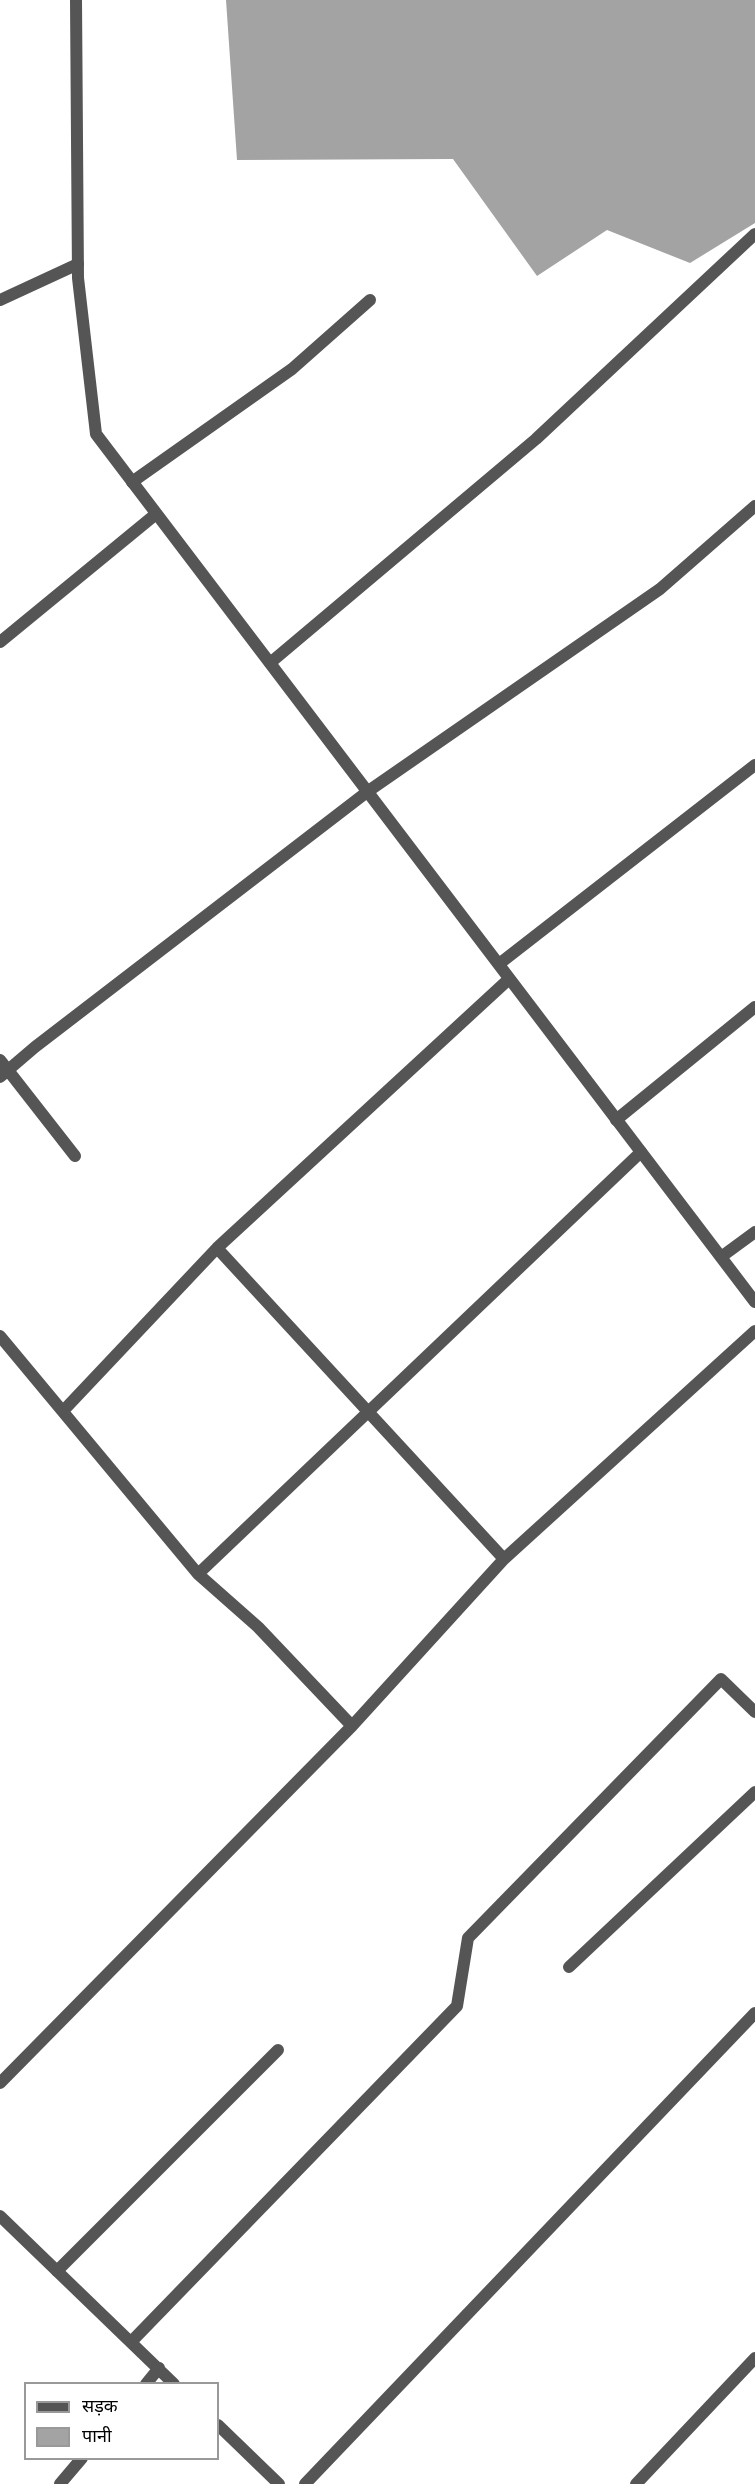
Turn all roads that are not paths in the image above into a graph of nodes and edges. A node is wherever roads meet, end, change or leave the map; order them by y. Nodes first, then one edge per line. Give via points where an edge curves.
1 (76, 0) edge
2 (754, 236) edge
3 (78, 264) junction
4 (0, 300) edge
5 (370, 300) dead end
6 (132, 482) junction
7 (755, 506) edge
8 (156, 514) junction
9 (0, 642) edge
10 (270, 663) junction
11 (755, 765) edge
12 (367, 792) junction
13 (498, 964) junction
14 (509, 979) junction
15 (755, 1007) edge
16 (3, 1069) edge
17 (616, 1120) junction
18 (641, 1152) junction
19 (75, 1156) dead end
20 (755, 1232) edge
21 (217, 1248) junction
22 (720, 1257) junction
23 (755, 1302) edge
24 (755, 1331) edge
25 (0, 1336) edge
26 (64, 1410) junction
27 (367, 1411) junction
28 (504, 1559) junction
29 (198, 1574) junction
30 (755, 1712) edge
31 (352, 1726) junction
32 (755, 1792) edge
33 (569, 1967) dead end
34 (755, 2013) edge
35 (278, 2050) dead end
36 (0, 2083) edge
37 (0, 2216) edge
38 (57, 2271) junction
39 (131, 2342) junction
40 (755, 2358) edge
41 (159, 2368) junction
42 (148, 2382) edge
43 (172, 2382) edge
44 (219, 2426) edge
45 (80, 2460) edge
46 (60, 2484) edge
47 (279, 2484) edge
48 (305, 2484) edge
49 (636, 2484) edge

1 - 3 street
2 - 10 street via 536,439
3 - 4 street
3 - 6 street via 96,435
5 - 6 street via 292,369
6 - 8 street
7 - 12 street via 660,589
8 - 9 street
8 - 10 street
10 - 12 street
11 - 13 street
12 - 13 street
12 - 16 street
13 - 14 street
14 - 17 street
14 - 21 street
15 - 17 street
16 - 19 street
17 - 18 street
18 - 22 street
18 - 27 street
20 - 22 street
21 - 26 street
21 - 27 street
22 - 23 street
24 - 28 street
25 - 26 street
26 - 29 street
27 - 28 street
27 - 29 street
28 - 31 street
29 - 31 street via 258,1627
30 - 39 street via 721,1679 468,1938 457,2006
31 - 36 street
32 - 33 street
34 - 48 street
35 - 38 street
37 - 38 street
38 - 39 street
39 - 41 street
40 - 49 street
41 - 42 street
41 - 43 street
44 - 47 street
45 - 46 street

